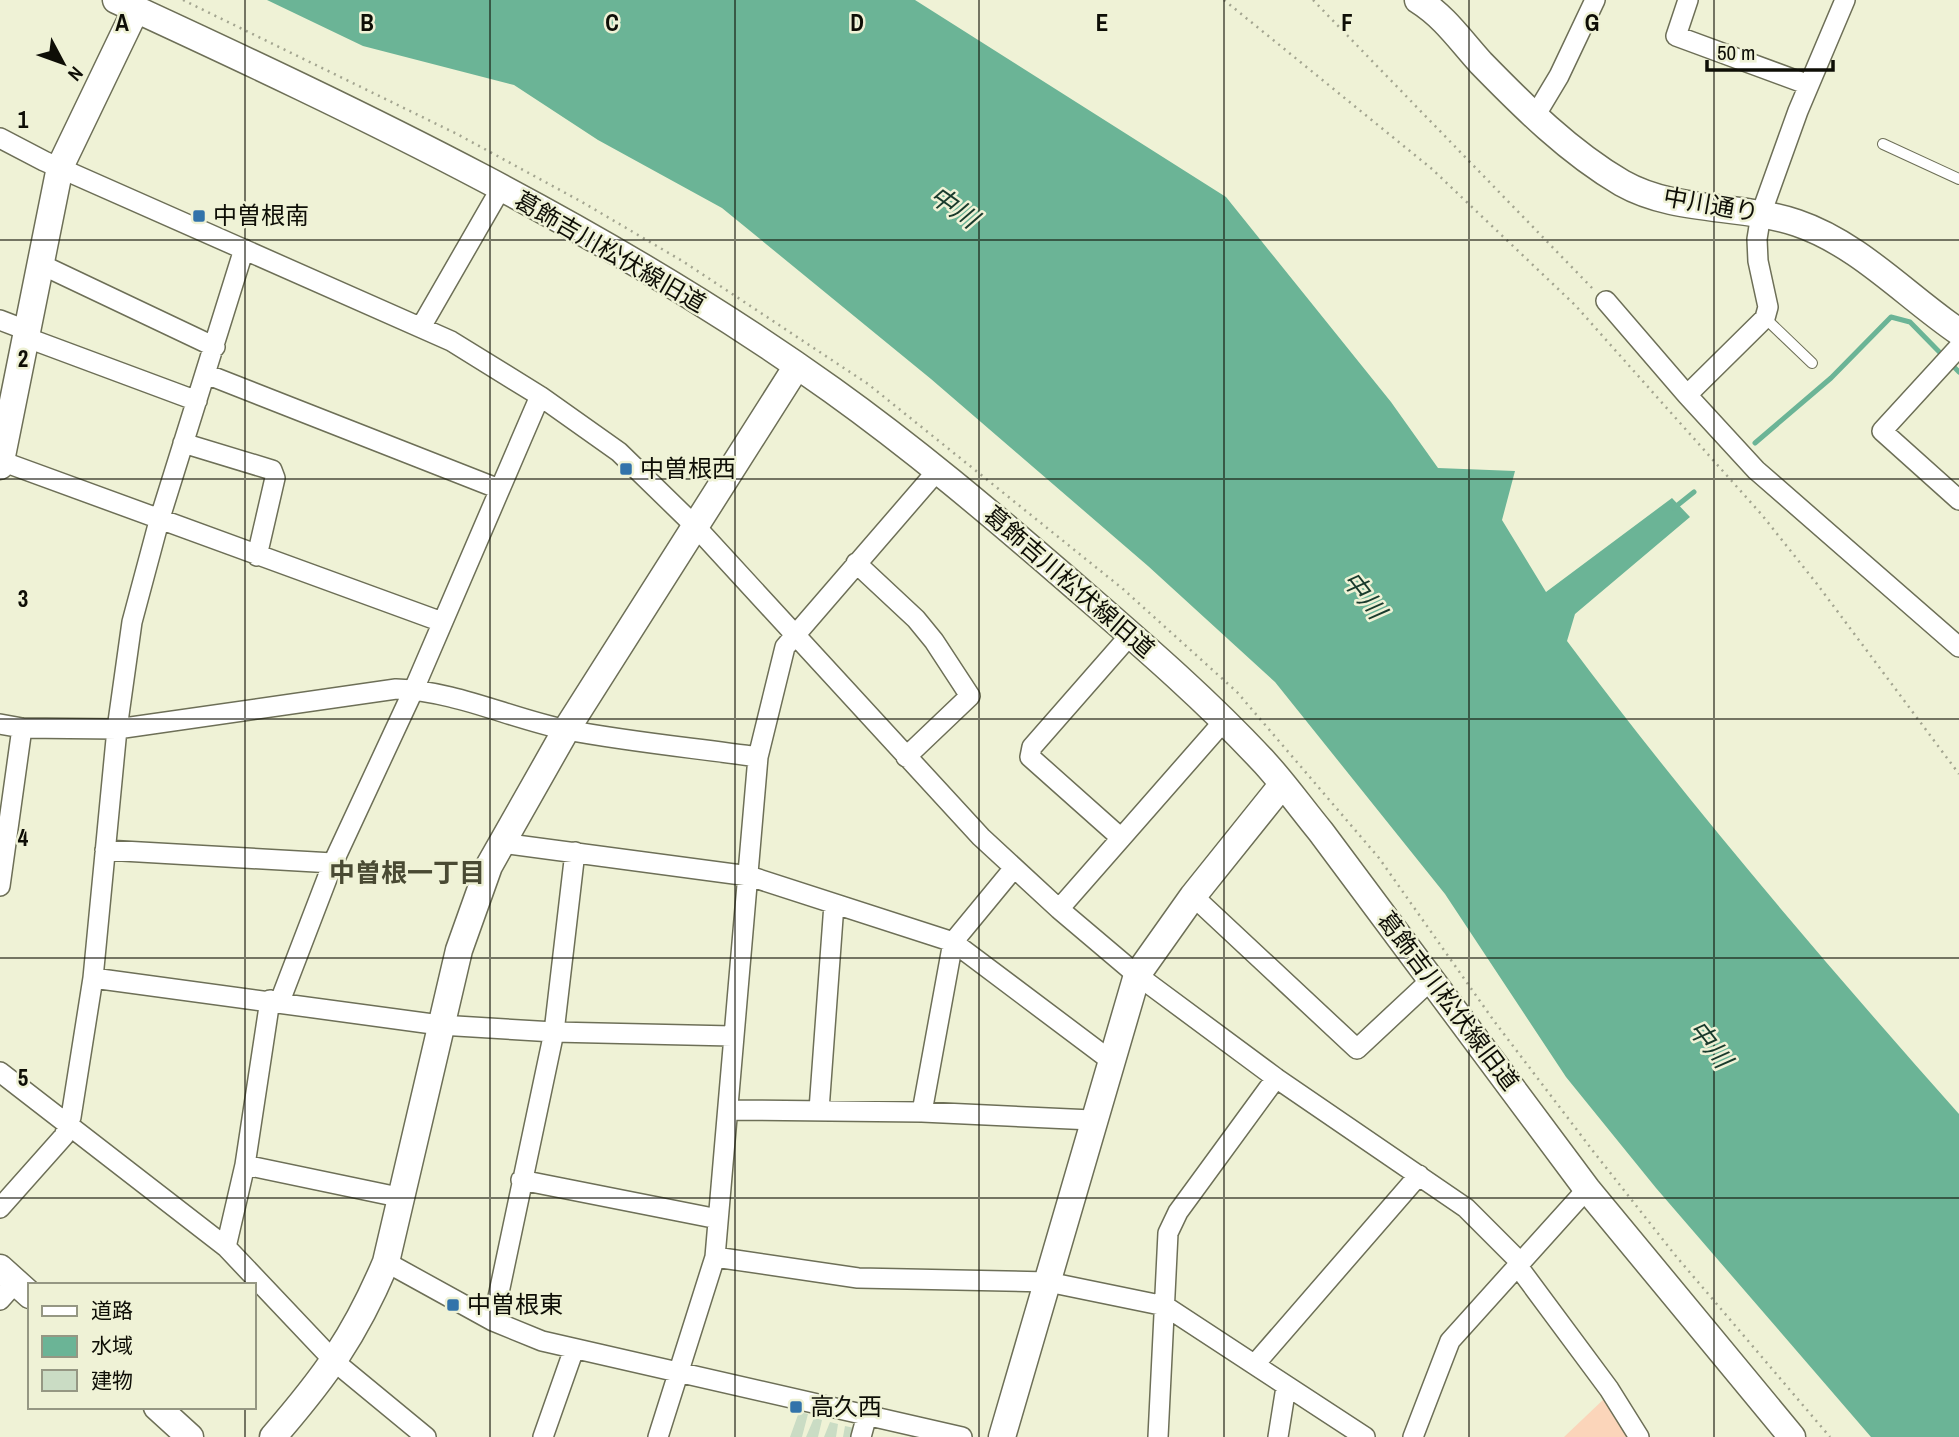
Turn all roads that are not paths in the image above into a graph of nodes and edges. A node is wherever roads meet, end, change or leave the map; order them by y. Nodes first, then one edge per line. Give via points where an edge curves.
1 (1418, 0) edge
2 (1595, 0) edge
3 (1688, 0) edge
4 (1844, 0) edge
5 (126, 5) edge
6 (1809, 85) junction
7 (1535, 116) junction
8 (0, 138) edge
9 (1883, 144) dead end
10 (60, 167) junction
11 (1959, 179) edge
12 (501, 188) junction
13 (1761, 214) junction
14 (244, 249) junction
15 (40, 264) junction
16 (1606, 301) road end
17 (1765, 318) junction
18 (0, 320) edge
19 (421, 327) junction
20 (25, 333) junction
21 (1958, 334) edge
22 (215, 347) junction
23 (1812, 363) dead end
24 (797, 366) junction
25 (206, 374) junction
26 (1687, 395) junction
27 (540, 396) junction
28 (197, 401) junction
29 (183, 443) junction
30 (1, 453) edge
31 (937, 471) junction
32 (499, 489) junction
33 (1959, 499) edge
34 (159, 521) junction
35 (697, 528) junction
36 (257, 556) junction
37 (856, 563) junction
38 (442, 622) junction
39 (793, 635) junction
40 (1131, 635) junction
41 (1959, 646) edge
42 (414, 689) junction
43 (1223, 722) junction
44 (0, 724) edge
45 (22, 728) junction
46 (117, 729) junction
47 (566, 730) junction
48 (758, 757) junction
49 (906, 757) junction
50 (1282, 785) junction
51 (1121, 838) junction
52 (501, 843) junction
53 (105, 850) junction
54 (575, 852) junction
55 (333, 863) junction
56 (1014, 868) junction
57 (748, 876) junction
58 (0, 886) edge
59 (1193, 896) junction
60 (834, 904) junction
61 (1059, 909) junction
62 (953, 942) junction
63 (1137, 975) junction
64 (93, 978) junction
65 (1432, 979) junction
66 (275, 1000) junction
67 (440, 1025) junction
68 (554, 1032) junction
69 (732, 1036) junction
70 (1110, 1060) junction
71 (0, 1072) edge
72 (1276, 1078) junction
73 (728, 1110) junction
74 (819, 1110) junction
75 (922, 1112) junction
76 (1093, 1120) junction
77 (68, 1126) junction
78 (245, 1165) junction
79 (1419, 1175) junction
80 (521, 1180) junction
81 (1587, 1189) junction
82 (403, 1198) junction
83 (0, 1208) edge
84 (718, 1219) junction
85 (226, 1247) junction
86 (715, 1257) junction
87 (386, 1262) junction
88 (1518, 1264) junction
89 (1048, 1282) junction
90 (1165, 1307) junction
91 (493, 1321) junction
92 (574, 1349) junction
93 (335, 1362) junction
94 (1255, 1364) junction
95 (679, 1372) junction
96 (1286, 1387) junction
97 (159, 1409) edge
98 (867, 1415) junction
99 (190, 1437) edge
100 (273, 1437) edge
101 (426, 1437) edge
102 (543, 1437) edge
103 (658, 1437) edge
104 (861, 1437) edge
105 (962, 1437) edge
106 (1002, 1437) edge
107 (1158, 1437) edge
108 (1278, 1437) edge
109 (1365, 1437) edge
110 (1413, 1437) edge
111 (1639, 1437) edge
112 (1792, 1437) edge

1 - 7 street, 中川通り via 1450,25
2 - 7 street
3 - 6 street via 1676,36
4 - 6 street
5 - 10 street
5 - 12 street, 葛飾吉川松伏線旧道 via 365,116
6 - 13 street
7 - 13 street, 中川通り via 1587,160 1625,184 1678,202
8 - 10 street
9 - 11 lane
10 - 14 street
10 - 15 street
12 - 19 street
12 - 24 street, 葛飾吉川松伏線旧道 via 678,289
13 - 17 street via 1757,239 1768,307
13 - 21 street, 中川通り via 1823,234 1860,257
14 - 19 street
14 - 22 street
15 - 20 street
15 - 22 street
16 - 26 street
17 - 23 lane
17 - 26 street
18 - 20 street
19 - 27 street
20 - 28 street
20 - 30 street
21 - 33 street via 1940,370 1882,431
22 - 25 street
24 - 31 street, 葛飾吉川松伏線旧道
24 - 35 street
25 - 28 street
25 - 32 street
26 - 41 street via 1756,470
27 - 32 street
27 - 35 street via 619,452
28 - 29 street
29 - 34 street
29 - 36 street via 272,470 275,478
30 - 34 street
31 - 37 street
31 - 40 street, 葛飾吉川松伏線旧道
32 - 38 street
34 - 36 street
34 - 46 street via 132,622
35 - 39 street
35 - 47 street
36 - 38 street
37 - 39 street
37 - 49 street via 916,619 970,696
38 - 42 street
39 - 48 street via 785,647
39 - 49 street
40 - 43 street, 葛飾吉川松伏線旧道
40 - 51 street via 1032,747 1030,757
42 - 46 street
42 - 47 street
42 - 55 street
43 - 50 street, 葛飾吉川松伏線旧道
43 - 51 street
44 - 45 street
45 - 46 street
45 - 58 street
46 - 53 street
47 - 48 street
47 - 52 street
48 - 57 street
49 - 56 street
50 - 59 street
50 - 65 street, 葛飾吉川松伏線旧道
51 - 61 street
52 - 54 street
52 - 67 street via 469,919
53 - 55 street
53 - 64 street
54 - 57 street
54 - 68 street
55 - 66 street
56 - 61 street
56 - 62 street
57 - 60 street
57 - 69 street
59 - 63 street
59 - 65 street via 1357,1049
60 - 62 street
60 - 74 street
61 - 63 street
62 - 70 street
62 - 75 street
63 - 70 street
63 - 72 street
64 - 66 street
64 - 77 street
65 - 81 street, 葛飾吉川松伏線旧道
66 - 67 street
66 - 78 street
67 - 68 street
67 - 82 street
68 - 69 street
68 - 80 street
69 - 73 street
70 - 76 street
71 - 77 street
72 - 79 street
72 - 90 street via 1178,1212 1168,1233
73 - 74 street
73 - 84 street
74 - 75 street
75 - 76 street
76 - 89 street
77 - 83 street
77 - 85 street
78 - 82 street
78 - 85 street
79 - 88 street via 1466,1208
79 - 94 street
80 - 84 street
80 - 91 street
81 - 88 street
81 - 112 street, 葛飾吉川松伏線旧道
82 - 87 street
84 - 86 street
85 - 93 street
86 - 89 street via 858,1278
86 - 95 street
87 - 91 street
87 - 93 street
88 - 110 street via 1450,1341
88 - 111 street
89 - 90 street
89 - 106 street
90 - 94 street
90 - 107 street
91 - 92 street
92 - 95 street
92 - 102 street
93 - 100 street
93 - 101 street
94 - 96 street
95 - 98 street
95 - 103 street
96 - 108 street
96 - 109 street
97 - 99 street
98 - 104 street
98 - 105 street

